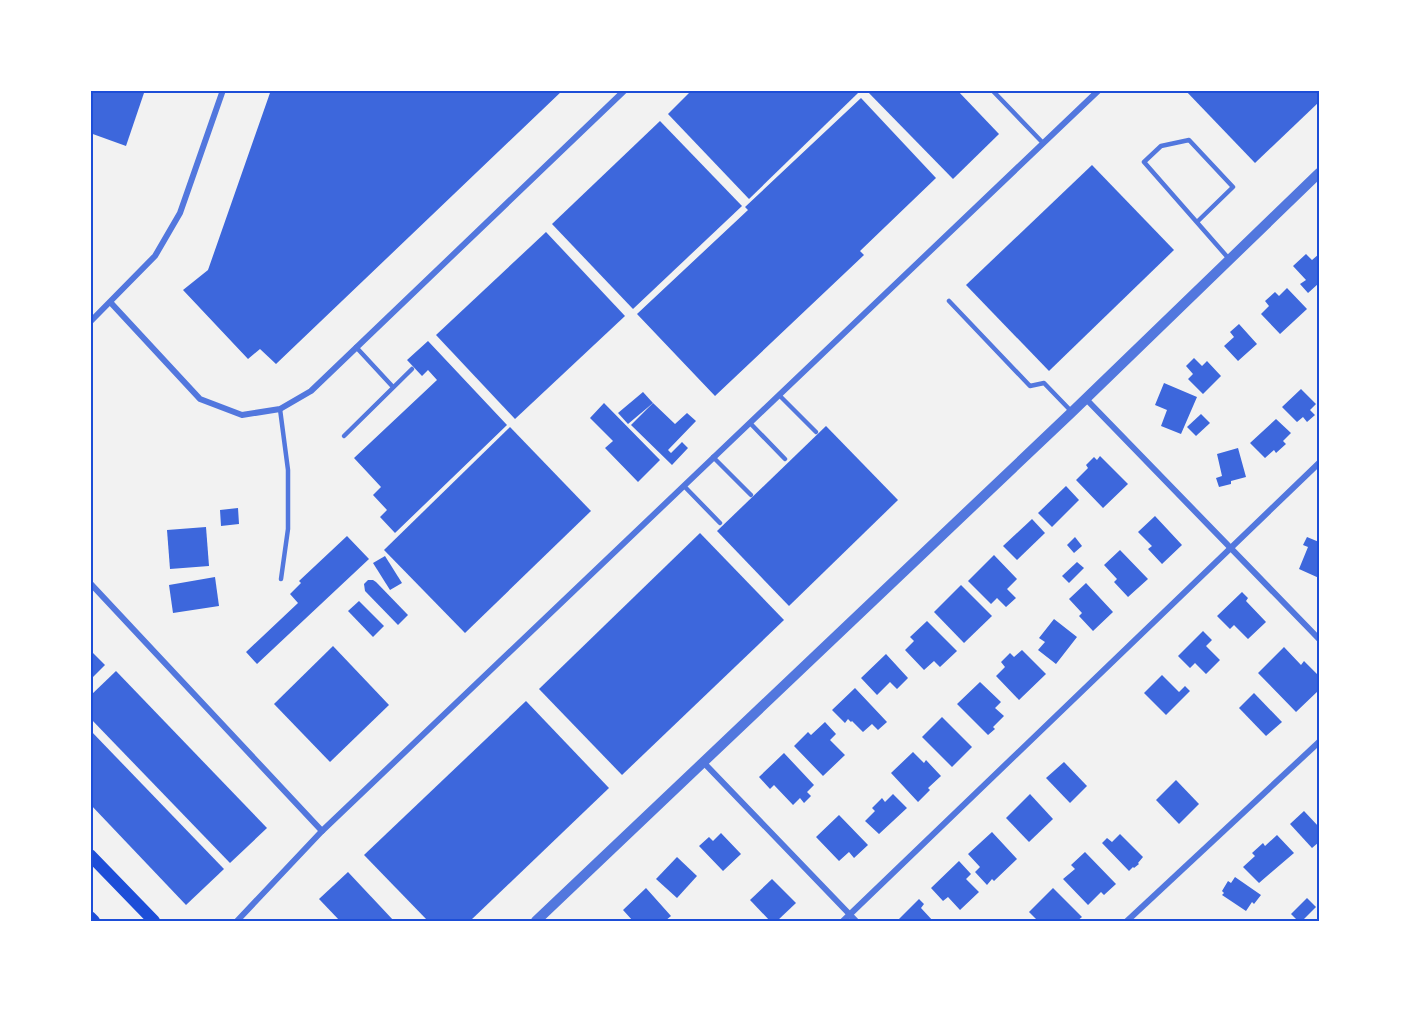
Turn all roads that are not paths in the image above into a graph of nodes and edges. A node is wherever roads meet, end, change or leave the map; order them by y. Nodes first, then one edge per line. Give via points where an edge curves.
1 (223, 90) edge
2 (625, 90) edge
3 (992, 90) edge
4 (1099, 90) edge
5 (1043, 143) junction
6 (1319, 173) edge
7 (1197, 222) junction
8 (1230, 260) junction
9 (950, 301) dead end
10 (111, 303) junction
11 (90, 322) edge
12 (356, 347) junction
13 (412, 369) dead end
14 (393, 387) junction
15 (779, 394) junction
16 (1086, 399) junction
17 (280, 409) junction
18 (1072, 412) junction
19 (750, 423) junction
20 (816, 432) dead end
21 (344, 436) dead end
22 (713, 457) junction
23 (785, 459) dead end
24 (1319, 463) edge
25 (684, 486) junction
26 (751, 495) dead end
27 (720, 523) dead end
28 (1229, 548) junction
29 (281, 579) dead end
30 (90, 583) edge
31 (1319, 639) edge
32 (1319, 742) edge
33 (704, 763) junction
34 (322, 831) junction
35 (90, 855) edge
36 (850, 914) junction
37 (90, 917) edge
38 (94, 921) edge
39 (154, 921) edge
40 (237, 921) edge
41 (536, 921) edge
42 (843, 921) edge
43 (856, 921) edge
44 (1127, 921) edge

1 - 10 street via 180,213 155,256
2 - 12 street
3 - 5 lane
4 - 5 street
5 - 15 street
6 - 8 street
7 - 7 lane via 1144,162 1161,146 1189,140 1233,187
7 - 8 lane
8 - 16 street
9 - 18 lane via 1030,386 1044,383
10 - 11 street
10 - 17 street via 200,399 242,415
12 - 14 lane
12 - 17 street via 311,391
13 - 14 lane
14 - 21 lane
15 - 19 street
15 - 20 lane
16 - 18 street
16 - 28 street
17 - 29 lane via 288,470 288,529
18 - 33 street
19 - 22 street
19 - 23 lane
22 - 25 street
22 - 26 lane
24 - 28 street
25 - 27 lane
25 - 34 street
28 - 31 street
28 - 36 street
30 - 34 street
32 - 44 street
33 - 36 street
33 - 41 street
34 - 40 street
35 - 39 main road
36 - 42 street
36 - 43 street
37 - 38 main road

